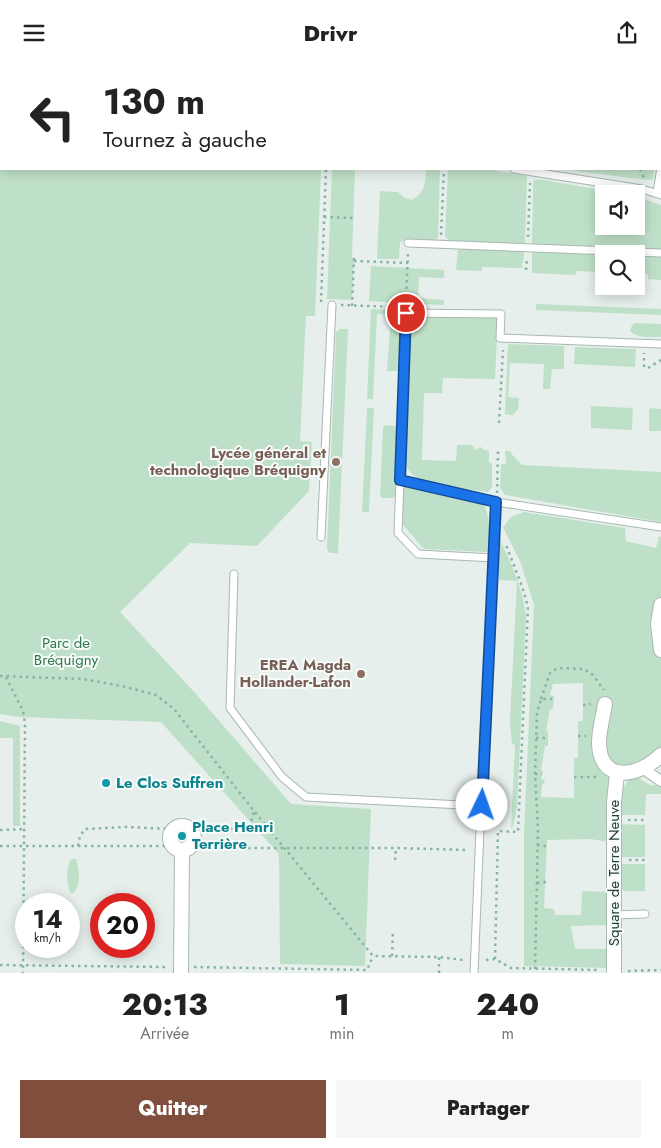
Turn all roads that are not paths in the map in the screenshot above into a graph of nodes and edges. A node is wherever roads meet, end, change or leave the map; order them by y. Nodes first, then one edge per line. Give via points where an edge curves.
1 (520, 170) edge
2 (661, 170) edge
3 (659, 194) edge
4 (408, 243) road end
5 (661, 253) edge
6 (332, 305) road end
7 (661, 344) edge
8 (400, 480) junction
9 (496, 502) junction
10 (661, 527) edge
11 (321, 537) dead end
12 (494, 559) junction
13 (234, 574) dead end
14 (661, 605) edge
15 (661, 650) edge
16 (605, 704) road end
17 (661, 755) edge
18 (645, 767) junction
19 (617, 773) junction
20 (661, 781) edge
21 (482, 805) junction
22 (181, 848) junction
23 (644, 914) dead end
24 (614, 915) junction
25 (181, 970) edge
26 (474, 973) edge
27 (614, 973) edge

1 - 3 lane
2 - 3 lane
4 - 5 lane
6 - 11 lane
7 - 8 lane via 503,339 500,338 501,315 406,313
8 - 9 lane
8 - 12 lane via 398,533 418,554
9 - 10 lane
9 - 12 lane
12 - 21 lane
13 - 21 lane via 230,709 282,777 306,797
14 - 15 street via 658,624
16 - 19 street via 599,743 601,756 606,765
17 - 18 street
18 - 19 street via 629,773
18 - 20 street
19 - 24 street, Square de Terre Neuve
21 - 26 lane
22 - 22 street via 194,838 191,831 183,826 174,829 170,839
22 - 25 street
23 - 24 lane
24 - 27 street, Square de Terre Neuve

